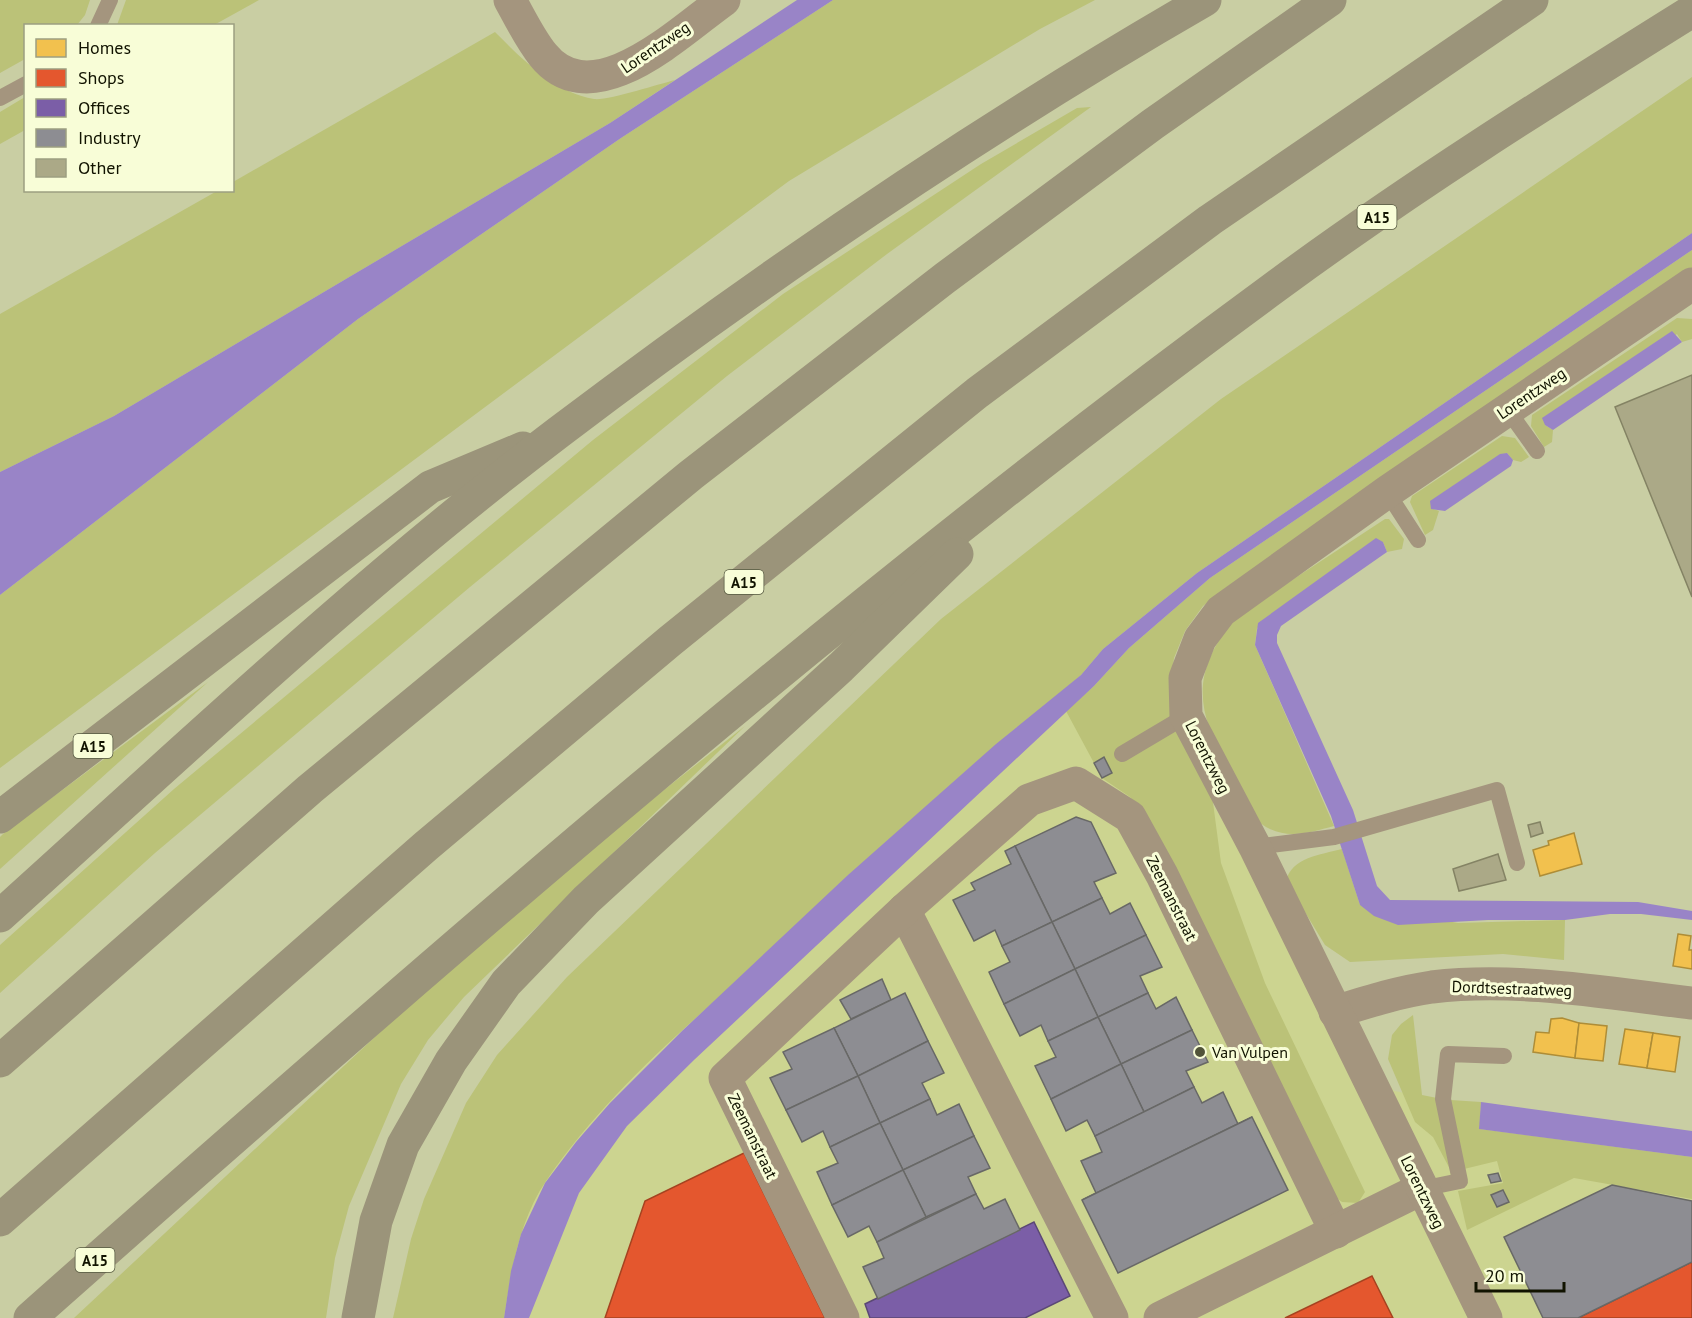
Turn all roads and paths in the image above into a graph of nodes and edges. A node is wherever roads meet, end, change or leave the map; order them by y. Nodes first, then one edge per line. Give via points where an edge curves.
1 (110, 0) edge
2 (510, 0) edge
3 (724, 0) edge
4 (1205, 0) edge
5 (1330, 0) edge
6 (1532, 0) edge
7 (1692, 11) edge
8 (99, 24) edge
9 (24, 85) edge
10 (0, 98) edge
11 (1690, 289) edge
12 (1508, 410) junction
13 (558, 433) junction
14 (1074, 440) junction
15 (1537, 452) dead end
16 (1387, 492) junction
17 (1418, 540) dead end
18 (1186, 716) junction
19 (1122, 754) dead end
20 (0, 817) edge
21 (1255, 848) junction
22 (1517, 863) dead end
23 (904, 910) junction
24 (0, 916) edge
25 (1692, 1003) edge
26 (1335, 1012) junction
27 (1504, 1056) dead end
28 (0, 1061) edge
29 (1421, 1189) junction
30 (0, 1220) edge
31 (1336, 1232) junction
32 (30, 1318) edge
33 (358, 1318) edge
34 (843, 1318) edge
35 (1112, 1318) edge
36 (1160, 1318) edge
37 (1486, 1318) edge

1 - 8 lane
2 - 3 street, Lorentzweg via 544,57 570,74 597,78 633,65
4 - 13 highway, A15 via 1098,62 870,210
5 - 28 highway via 945,278 691,475 310,789
6 - 30 highway, A15 via 1210,220 977,393 670,641 426,846
7 - 14 highway, A15 via 1526,114 1277,285
9 - 10 lane
11 - 12 street, Lorentzweg
12 - 15 lane
12 - 16 street, Lorentzweg
13 - 20 highway, A15 via 430,487
13 - 24 highway, A15 via 276,667
14 - 32 highway, A15 via 816,641 571,844
14 - 33 highway, A15 via 841,667 586,900 506,983 451,1061 403,1145 376,1221
16 - 17 lane
16 - 18 street, Lorentzweg via 1212,621 1191,658 1185,678
18 - 19 lane
18 - 21 street, Lorentzweg
21 - 22 lane via 1334,837 1497,790
21 - 26 street, Lorentzweg
23 - 31 street, Zeemanstraat via 1029,800 1076,783 1130,817
23 - 34 street, Zeemanstraat via 725,1078
23 - 35 street
25 - 26 street, Dordtsestraatweg via 1491,985 1433,987 1391,994
26 - 29 street, Lorentzweg
27 - 29 lane via 1448,1054 1443,1099 1460,1181
29 - 31 street
29 - 37 street, Lorentzweg
31 - 36 street

